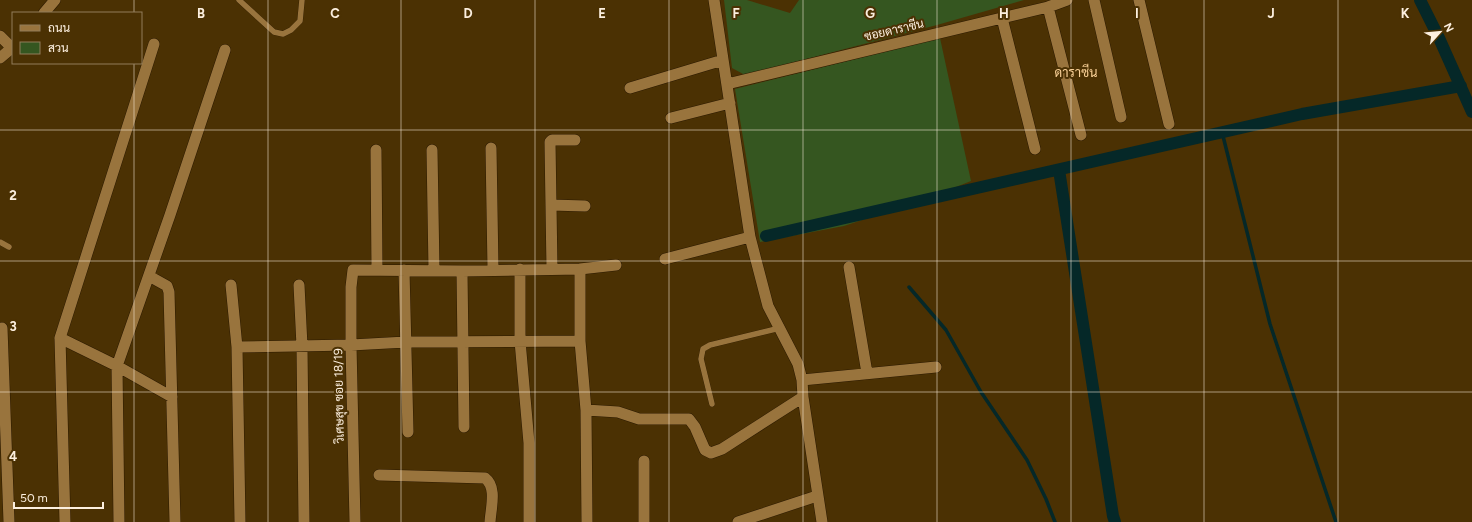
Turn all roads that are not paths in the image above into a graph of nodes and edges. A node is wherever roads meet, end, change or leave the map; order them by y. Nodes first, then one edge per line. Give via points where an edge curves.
1 (55, 0) edge
2 (239, 0) edge
3 (302, 0) edge
4 (714, 0) edge
5 (1067, 0) edge
6 (1094, 0) edge
7 (1139, 0) edge
8 (1048, 7) junction
9 (45, 12) edge
10 (1002, 18) junction
11 (0, 36) edge
12 (154, 44) dead end
13 (12, 47) edge
14 (12, 49) edge
15 (225, 50) dead end
16 (0, 58) edge
17 (723, 60) junction
18 (727, 84) junction
19 (630, 88) dead end
20 (730, 103) junction
21 (1121, 117) dead end
22 (671, 118) dead end
23 (1169, 124) dead end
24 (1081, 135) dead end
25 (575, 140) dead end
26 (491, 148) dead end
27 (1035, 149) dead end
28 (376, 150) dead end
29 (432, 150) dead end
30 (551, 205) junction
31 (585, 206) dead end
32 (750, 238) junction
33 (0, 242) edge
34 (9, 247) dead end
35 (665, 259) dead end
36 (616, 265) dead end
37 (849, 267) dead end
38 (377, 269) junction
39 (493, 269) junction
40 (520, 269) junction
41 (552, 269) junction
42 (580, 269) junction
43 (404, 270) junction
44 (434, 270) junction
45 (462, 270) junction
46 (149, 276) junction
47 (231, 285) dead end
48 (299, 285) dead end
49 (2, 328) dead end
50 (780, 328) junction
51 (60, 338) junction
52 (520, 341) junction
53 (580, 341) junction
54 (406, 342) junction
55 (464, 342) junction
56 (351, 345) junction
57 (302, 346) junction
58 (237, 347) junction
59 (117, 366) junction
60 (936, 367) dead end
61 (867, 373) junction
62 (802, 380) junction
63 (803, 397) junction
64 (172, 398) junction
65 (712, 404) dead end
66 (586, 410) junction
67 (464, 427) dead end
68 (408, 432) dead end
69 (644, 461) dead end
70 (379, 475) dead end
71 (817, 496) junction
72 (9, 522) edge
73 (65, 522) edge
74 (119, 522) edge
75 (175, 522) edge
76 (240, 522) edge
77 (304, 522) edge
78 (355, 522) edge
79 (490, 522) edge
80 (529, 522) edge
81 (587, 522) edge
82 (644, 522) edge
83 (738, 522) edge
84 (822, 522) edge

1 - 9 street
2 - 3 lane via 274,32 283,34 300,21
4 - 17 street
5 - 8 street, ซอยดาราซีน
6 - 21 street
7 - 23 street
8 - 10 street, ซอยดาราซีน
8 - 24 street
10 - 18 street, ซอยดาราซีน
10 - 27 street
11 - 13 street
12 - 51 street
14 - 16 street
15 - 46 street
17 - 18 street
17 - 19 street
18 - 20 street
20 - 22 street
20 - 32 street
25 - 30 street via 550,142
26 - 39 street
28 - 38 street
29 - 44 street
30 - 31 street
30 - 41 street
32 - 35 street
32 - 50 street via 768,306
33 - 34 lane
36 - 42 street
37 - 61 street
38 - 43 street
38 - 56 street, วิเศษสุข ซอย 18/19 via 353,270
39 - 40 street
39 - 45 street
40 - 41 street
40 - 52 street
41 - 42 street
42 - 53 street
43 - 44 street
43 - 54 street
44 - 45 street
45 - 55 street
46 - 59 street
46 - 64 street via 167,286 169,292
47 - 58 street
48 - 57 street
49 - 72 street
50 - 62 street via 798,364
50 - 65 lane via 710,345 704,349 701,359
51 - 59 street
51 - 73 street
52 - 53 street
52 - 55 street
52 - 80 street via 529,443
53 - 66 street
54 - 55 street
54 - 56 street
54 - 68 street
55 - 67 street
56 - 57 street
56 - 78 street, วิเศษสุข ซอย 18/19
57 - 58 street
57 - 77 street
58 - 76 street
59 - 64 street
59 - 74 street
60 - 61 street
61 - 62 street
62 - 63 street
63 - 66 street via 722,449 711,453 706,450 689,419 639,419 618,412
63 - 71 street
64 - 75 street
66 - 81 street
69 - 82 street
70 - 79 street via 484,478 490,481 492,487
71 - 83 street
71 - 84 street

